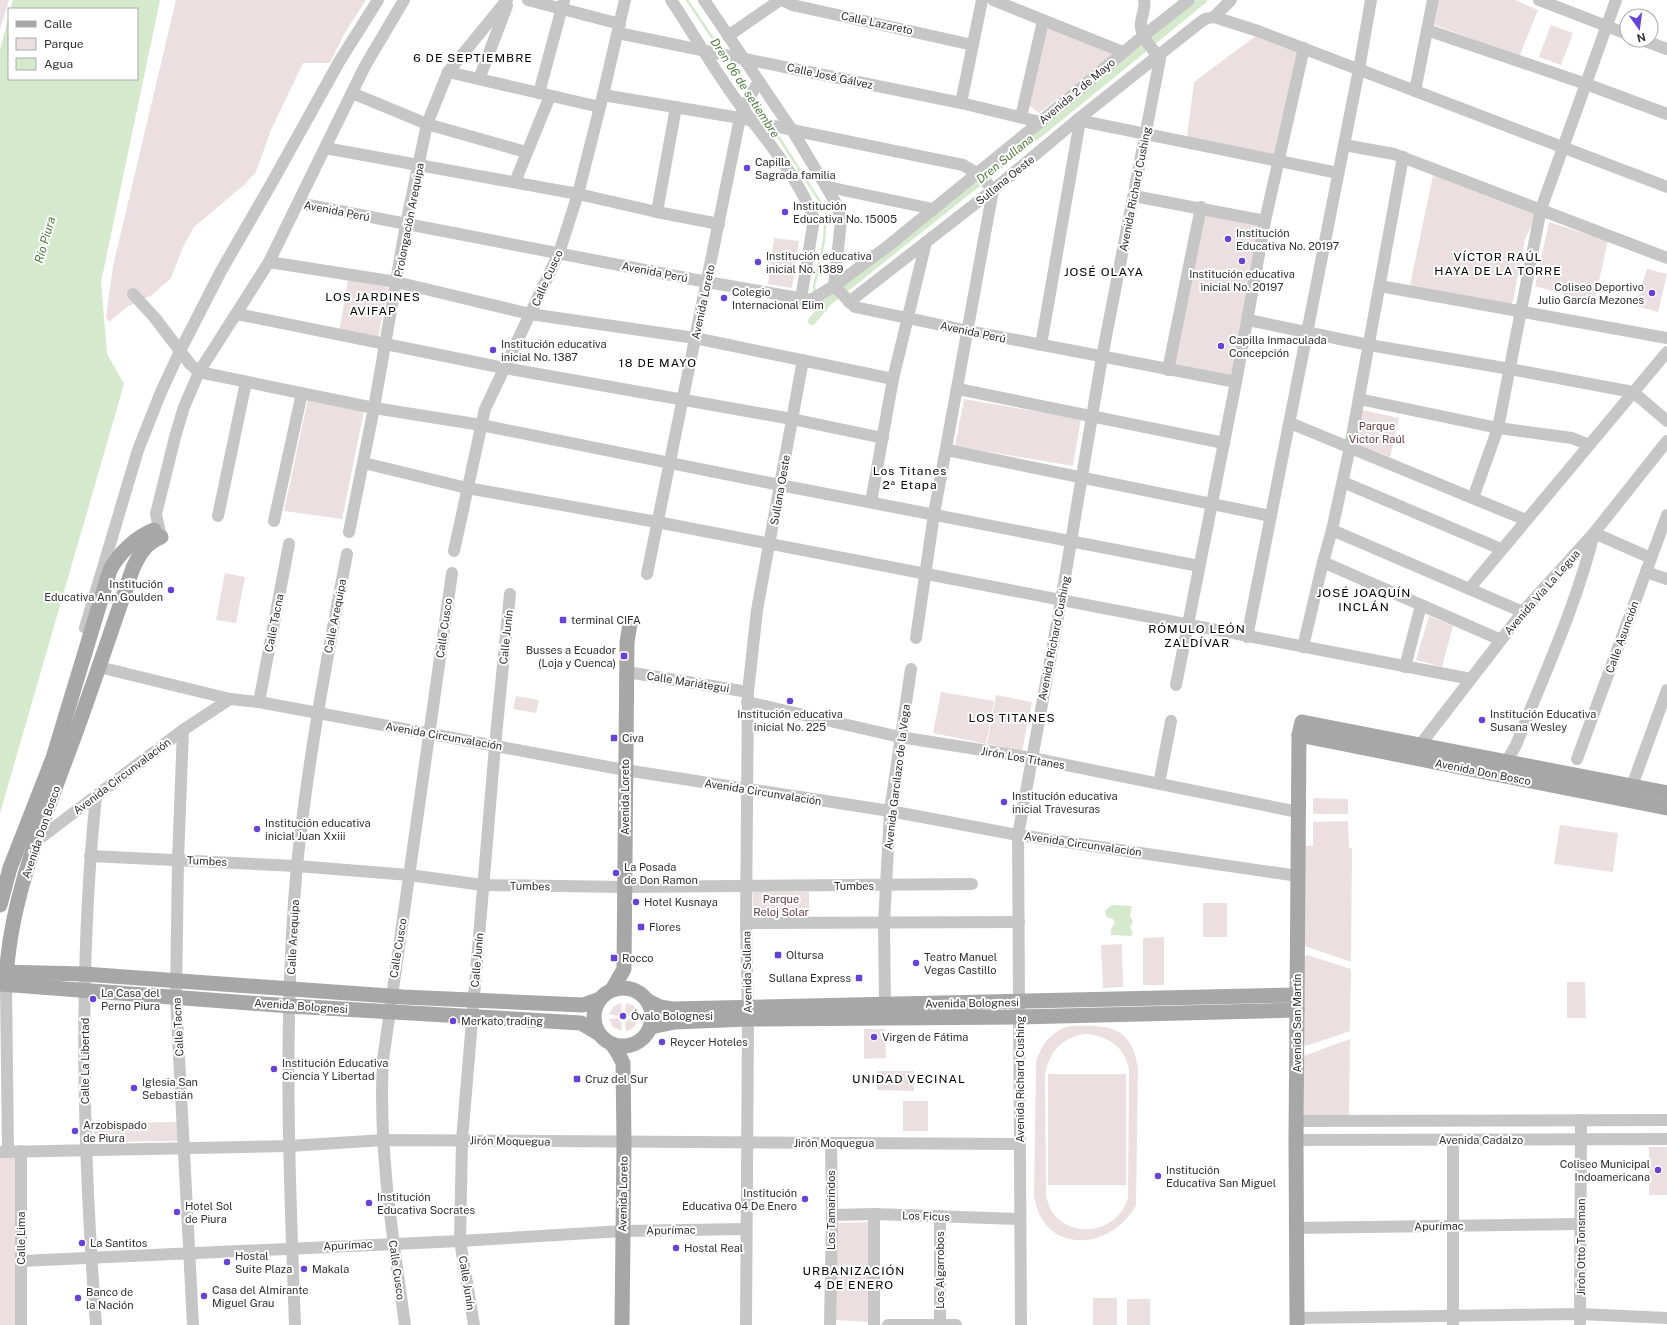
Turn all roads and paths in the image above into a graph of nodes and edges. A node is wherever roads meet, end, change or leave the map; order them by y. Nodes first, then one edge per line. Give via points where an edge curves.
1 (378, 0) edge
2 (404, 0) edge
3 (508, 0) edge
4 (528, 0) edge
5 (625, 0) edge
6 (671, 0) edge
7 (704, 0) edge
8 (982, 0) edge
9 (993, 0) edge
10 (1144, 0) edge
11 (1189, 0) edge
12 (1231, 0) edge
13 (1433, 0) edge
14 (1539, 0) edge
15 (1616, 0) edge
16 (787, 1) edge
17 (1368, 1) edge
18 (562, 5) edge
19 (1214, 17) junction
20 (1043, 21) junction
21 (1606, 27) junction
22 (619, 28) junction
23 (1427, 30) junction
24 (1619, 31) edge
25 (728, 36) junction
26 (1144, 37) junction
27 (973, 44) junction
28 (1304, 48) junction
29 (704, 50) junction
30 (1123, 52) junction
31 (1157, 54) junction
32 (743, 58) junction
33 (1359, 69) junction
34 (448, 72) junction
35 (479, 80) junction
36 (759, 81) junction
37 (1586, 84) junction
38 (1415, 91) junction
39 (352, 93) junction
40 (545, 94) junction
41 (603, 94) junction
42 (961, 103) junction
43 (600, 107) junction
44 (676, 107) junction
45 (742, 113) junction
46 (1667, 114) edge
47 (1021, 117) junction
48 (753, 121) junction
49 (1079, 121) junction
50 (1040, 122) junction
51 (427, 124) junction
52 (792, 130) junction
53 (1146, 134) junction
54 (1344, 145) junction
55 (325, 148) junction
56 (1564, 148) junction
57 (526, 152) junction
58 (1403, 157) junction
59 (1279, 162) junction
60 (419, 164) junction
61 (1338, 173) junction
62 (978, 174) junction
63 (515, 182) junction
64 (828, 187) junction
65 (1667, 187) edge
66 (992, 188) junction
67 (578, 194) junction
68 (1134, 196) junction
69 (298, 203) junction
70 (1201, 207) junction
71 (933, 209) junction
72 (1541, 209) junction
73 (657, 212) junction
74 (1265, 221) junction
75 (406, 224) junction
76 (719, 224) junction
77 (926, 242) junction
78 (559, 254) junction
79 (1667, 258) edge
80 (269, 262) junction
81 (396, 282) junction
82 (707, 282) junction
83 (1380, 286) junction
84 (133, 294) dead end
85 (841, 294) junction
86 (801, 299) junction
87 (1521, 311) junction
88 (237, 314) junction
89 (530, 314) junction
90 (909, 318) junction
91 (1248, 320) junction
92 (969, 331) junction
93 (1308, 333) junction
94 (695, 338) junction
95 (1667, 338) edge
96 (385, 345) junction
97 (1041, 345) junction
98 (1369, 345) junction
99 (180, 351) junction
100 (1667, 352) edge
101 (1102, 357) junction
102 (803, 360) junction
103 (504, 368) junction
104 (1510, 369) junction
105 (1168, 370) junction
106 (199, 372) junction
107 (893, 379) junction
108 (246, 382) junction
109 (1236, 382) junction
110 (958, 389) junction
111 (1633, 392) junction
112 (302, 393) junction
113 (1359, 399) junction
114 (683, 400) junction
115 (374, 408) junction
116 (1092, 416) junction
117 (792, 419) junction
118 (1667, 421) edge
119 (1290, 423) junction
120 (481, 425) junction
121 (1498, 428) junction
122 (883, 438) junction
123 (1667, 441) edge
124 (1224, 443) junction
125 (1589, 445) junction
126 (1350, 447) junction
127 (946, 450) junction
128 (670, 462) junction
129 (364, 463) junction
130 (1082, 477) junction
131 (1343, 482) junction
132 (780, 485) junction
133 (467, 488) junction
134 (1473, 498) junction
135 (871, 502) junction
136 (1212, 503) junction
137 (934, 514) junction
138 (1667, 515) edge
139 (218, 516) dead end
140 (1271, 516) junction
141 (1526, 520) junction
142 (274, 521) dead end
143 (657, 522) junction
144 (1332, 530) junction
145 (160, 532) junction
146 (349, 532) dead end
147 (1594, 533) junction
148 (1071, 541) junction
149 (289, 544) dead end
150 (770, 545) junction
151 (1501, 549) junction
152 (454, 551) dead end
153 (347, 554) dead end
154 (1651, 558) junction
155 (1323, 562) junction
156 (1199, 566) junction
157 (1646, 572) junction
158 (452, 573) dead end
159 (646, 574) dead end
160 (925, 575) junction
161 (1667, 579) edge
162 (1469, 589) junction
163 (510, 594) dead end
164 (1061, 601) junction
165 (1421, 605) junction
166 (1523, 612) junction
167 (756, 619) joint
168 (630, 624) dead end
169 (1188, 625) junction
170 (1246, 637) junction
171 (916, 638) dead end
172 (1501, 640) junction
173 (1303, 647) junction
174 (99, 667) junction
175 (1405, 667) junction
176 (911, 669) dead end
177 (627, 672) junction
178 (1471, 679) junction
179 (1176, 685) dead end
180 (1667, 690) edge
181 (748, 697) junction
182 (230, 699) junction
183 (259, 702) junction
184 (317, 713) junction
185 (1171, 721) dead end
186 (1300, 728) junction
187 (183, 730) junction
188 (430, 734) junction
189 (900, 737) junction
190 (1420, 745) junction
191 (495, 746) junction
192 (1032, 758) junction
193 (1577, 759) dead end
194 (1507, 761) junction
195 (625, 770) junction
196 (1159, 784) junction
197 (1631, 786) junction
198 (747, 790) junction
199 (1667, 793) edge
200 (96, 796) junction
201 (1627, 801) junction
202 (1667, 808) edge
203 (890, 811) junction
204 (1298, 812) junction
205 (1018, 835) junction
206 (35, 842) junction
207 (90, 856) junction
208 (178, 860) junction
209 (297, 866) junction
210 (409, 875) junction
211 (1298, 876) junction
212 (8, 877) junction
213 (972, 884) dead end
214 (483, 885) junction
215 (746, 886) junction
216 (885, 886) junction
217 (625, 887) junction
218 (0, 905) edge
219 (1019, 922) junction
220 (746, 923) junction
221 (884, 923) junction
222 (624, 969) junction
223 (84, 974) junction
224 (3, 978) edge
225 (177, 981) junction
226 (290, 989) junction
227 (612, 990) junction
228 (85, 991) junction
229 (391, 996) junction
230 (643, 996) junction
231 (176, 998) junction
232 (600, 999) junction
233 (474, 1000) junction
234 (1297, 1002) junction
235 (885, 1005) junction
236 (290, 1006) junction
237 (1019, 1009) junction
238 (388, 1012) junction
239 (747, 1013) junction
240 (472, 1016) junction
241 (651, 1027) junction
242 (598, 1033) junction
243 (612, 1044) junction
244 (634, 1044) junction
245 (623, 1063) junction
246 (0, 1113) edge
247 (1581, 1120) junction
248 (1667, 1120) edge
249 (1296, 1121) junction
250 (1581, 1139) junction
251 (1667, 1139) edge
252 (384, 1140) junction
253 (462, 1140) junction
254 (1296, 1140) junction
255 (1453, 1140) junction
256 (624, 1142) junction
257 (746, 1143) junction
258 (831, 1144) junction
259 (1020, 1144) junction
260 (289, 1146) junction
261 (184, 1147) junction
262 (86, 1149) junction
263 (21, 1151) junction
264 (3, 1152) edge
265 (874, 1214) junction
266 (832, 1215) junction
267 (940, 1216) junction
268 (1020, 1219) junction
269 (1581, 1224) junction
270 (1453, 1226) junction
271 (1296, 1228) junction
272 (746, 1229) junction
273 (623, 1231) junction
274 (460, 1241) junction
275 (394, 1243) junction
276 (292, 1248) junction
277 (189, 1252) junction
278 (91, 1258) junction
279 (21, 1261) junction
280 (1580, 1319) edge
281 (1659, 1320) edge
282 (1453, 1321) edge
283 (1296, 1322) edge
284 (940, 1324) edge
285 (21, 1325) edge
286 (96, 1325) edge
287 (194, 1325) edge
288 (295, 1325) edge
289 (405, 1325) edge
290 (474, 1325) edge
291 (622, 1325) edge
292 (746, 1325) edge
293 (830, 1325) edge
294 (874, 1325) edge
295 (888, 1325) edge
296 (956, 1325) edge
297 (1021, 1325) edge

1 - 99 street via 339,62 221,271
2 - 39 street
3 - 34 street, Prolongación Arequipa
3 - 35 street
4 - 18 street, Calle José Gálvez
5 - 22 street, Calle Cusco
6 - 29 street
7 - 25 street
8 - 27 street
9 - 20 street
10 - 26 street via 1145,8 1140,24
11 - 26 street, Avenida 2 de Mayo
12 - 19 street, Sullana Oeste
13 - 23 street
14 - 21 street
15 - 21 street
16 - 25 street
16 - 27 street, Calle Lazareto
17 - 33 street
18 - 22 street, Calle José Gálvez
18 - 40 street
19 - 28 street
19 - 31 street, Sullana Oeste via 1205,19
20 - 30 street
20 - 47 street
21 - 24 street
21 - 37 street
22 - 29 street, Calle José Gálvez
22 - 41 street, Calle Cusco
23 - 37 street
23 - 38 street
25 - 32 street
26 - 30 street, Avenida 2 de Mayo
26 - 31 street
27 - 42 street
28 - 33 street
28 - 59 street
29 - 32 street, Calle José Gálvez
29 - 45 street
30 - 50 street, Avenida 2 de Mayo
31 - 49 street, Sullana Oeste
31 - 53 street, Avenida Richard Cushing via 1160,59
32 - 36 street
32 - 42 street, Calle José Gálvez
33 - 38 street
33 - 54 street
34 - 35 street
34 - 51 street, Prolongación Arequipa
35 - 40 street
36 - 45 street, Avenida Loreto
36 - 52 street
37 - 46 street
37 - 56 street
38 - 56 street
39 - 51 street
39 - 55 street
40 - 43 street
40 - 57 street
41 - 43 street, Calle Cusco
41 - 44 street
42 - 47 street, Calle José Gálvez
43 - 67 street, Calle Cusco
44 - 45 street
44 - 73 street
45 - 48 street
45 - 76 street, Avenida Loreto
47 - 50 street, Calle José Gálvez
48 - 52 street
48 - 86 street via 801,190 814,219
49 - 53 street
49 - 66 street, Sullana Oeste
49 - 97 street
50 - 62 street, Avenida 2 de Mayo
51 - 57 street
51 - 60 street, Prolongación Arequipa
52 - 62 street via 963,165
52 - 64 street
53 - 59 street
53 - 68 street, Avenida Richard Cushing
54 - 58 street
54 - 61 street
55 - 60 street
55 - 69 street
56 - 65 street
56 - 72 street
57 - 63 street
58 - 72 street
58 - 83 street
59 - 61 street
59 - 74 street
60 - 63 street
60 - 75 street, Prolongación Arequipa
61 - 93 street
62 - 66 street
62 - 71 street, Avenida 2 de Mayo
63 - 67 street
64 - 71 street
64 - 85 street via 841,221
66 - 77 street, Sullana Oeste
66 - 92 street
67 - 73 street
67 - 78 street, Calle Cusco
68 - 70 street
68 - 101 street, Avenida Richard Cushing
69 - 75 street, Avenida Perú
69 - 80 street
70 - 74 street
70 - 105 street
71 - 85 street, Avenida 2 de Mayo
72 - 79 street
72 - 87 street
73 - 76 street
74 - 91 street
75 - 78 street, Avenida Perú
75 - 81 street, Prolongación Arequipa
76 - 82 street, Avenida Loreto
77 - 85 street, Sullana Oeste
77 - 90 street
78 - 82 street, Avenida Perú
78 - 89 street, Calle Cusco
80 - 81 street
80 - 88 street
81 - 89 street
81 - 96 street, Prolongación Arequipa
82 - 86 street, Avenida Perú
82 - 94 street, Avenida Loreto
83 - 87 street
83 - 98 street
84 - 99 street
85 - 86 street, Avenida Perú via 811,300
85 - 90 street, Avenida Perú via 855,307
87 - 95 street
87 - 104 street
88 - 96 street
88 - 106 street
89 - 94 street
89 - 103 street, Calle Cusco
90 - 92 street, Avenida Perú
90 - 107 street
91 - 93 street
91 - 109 street
92 - 97 street, Avenida Perú
92 - 110 street
93 - 98 street
93 - 119 street
94 - 102 street
94 - 114 street, Avenida Loreto
96 - 103 street
96 - 115 street, Prolongación Arequipa
97 - 101 street, Avenida Perú
98 - 104 street
98 - 113 street
99 - 106 street
99 - 212 street via 138,450 43,766 17,833
100 - 111 street
101 - 105 street, Avenida Perú
101 - 116 street, Avenida Richard Cushing
102 - 107 street
102 - 117 street, Sullana Oeste
103 - 114 street
103 - 120 street, Calle Cusco via 485,409
104 - 111 street
104 - 121 street
105 - 109 street, Avenida Perú
106 - 108 street
106 - 145 street via 184,407 156,514
107 - 122 street
108 - 112 street
108 - 139 street
109 - 124 street
110 - 116 street
110 - 127 street
111 - 118 street
111 - 125 street
112 - 115 street
112 - 142 street
113 - 121 street
113 - 126 street
114 - 117 street
114 - 128 street, Avenida Loreto
115 - 120 street
115 - 129 street, Prolongación Arequipa
116 - 124 street
116 - 130 street, Avenida Richard Cushing
117 - 122 street
117 - 132 street, Sullana Oeste
119 - 126 street
119 - 140 street
120 - 128 street
120 - 133 street, Calle Cusco
121 - 125 street via 1572,438
121 - 134 street
122 - 135 street
123 - 147 street, Avenida Vía La Legua
124 - 136 street
125 - 141 street
126 - 131 street
126 - 134 street
127 - 130 street
127 - 137 street
128 - 132 street
128 - 143 street, Avenida Loreto
129 - 133 street
129 - 146 street, Prolongación Arequipa
130 - 136 street
130 - 148 street, Avenida Richard Cushing
131 - 144 street
131 - 151 street
132 - 135 street
132 - 150 street, Sullana Oeste
133 - 143 street
133 - 152 street, Calle Cusco
134 - 141 street
135 - 137 street
136 - 140 street
136 - 156 street
137 - 148 street
137 - 160 street
138 - 154 street, Calle Asunción
140 - 170 street
141 - 151 street
143 - 150 street
143 - 159 street, Avenida Loreto
144 - 155 street
144 - 162 street
145 - 174 main road, Avenida Don Bosco via 138,556
145 - 212 main road, Avenida Don Bosco via 142,536 114,562 110,570 54,758
147 - 154 street
147 - 166 street, Avenida Vía La Legua
147 - 194 street via 1589,555 1558,638 1516,745
148 - 156 street
148 - 164 street, Avenida Richard Cushing
149 - 183 street, Calle Tacna
150 - 160 street
150 - 167 street, Sullana Oeste
151 - 162 street
153 - 184 street, Calle Arequipa
154 - 157 street, Calle Asunción
155 - 165 street
155 - 173 street
156 - 169 street
157 - 161 street
157 - 193 street, Calle Asunción
158 - 188 street, Calle Cusco
160 - 164 street
160 - 171 street
162 - 166 street
163 - 191 street, Calle Junín
164 - 169 street
164 - 192 street, Avenida Richard Cushing
165 - 172 street
165 - 175 street
166 - 172 street, Avenida Vía La Legua
167 - 181 street, Avenida Sullana
168 - 177 main road, Avenida Loreto
169 - 170 street
169 - 179 street
170 - 173 street
172 - 178 street, Avenida Vía La Legua
173 - 175 street
174 - 182 street, Avenida Circunvalación
174 - 206 main road, Avenida Don Bosco
175 - 178 street
176 - 189 street, Avenida Garcilazo de la Vega
177 - 181 street, Calle Mariátegui
177 - 195 main road, Avenida Loreto
178 - 190 street, Avenida Vía La Legua
180 - 197 street
181 - 189 street, Jirón Los Titanes
181 - 198 street, Avenida Sullana
182 - 183 street, Avenida Circunvalación
182 - 187 street, Avenida Circunvalación
183 - 184 street, Avenida Circunvalación
184 - 188 street, Avenida Circunvalación
184 - 209 street, Calle Arequipa
185 - 196 street
186 - 190 main road, Avenida Don Bosco
186 - 201 main road, Avenida Don Bosco
186 - 204 main road, Avenida San Martín
187 - 200 street, Avenida Circunvalación
187 - 208 street, Calle Tacna
188 - 191 street, Avenida Circunvalación
188 - 210 street, Calle Cusco
189 - 192 street, Jirón Los Titanes
189 - 203 street, Avenida Garcilazo de la Vega
190 - 194 main road, Avenida Don Bosco
191 - 195 street, Avenida Circunvalación
191 - 214 street, Calle Junín
192 - 196 street, Jirón Los Titanes
192 - 205 street, Avenida Richard Cushing
194 - 197 main road, Avenida Don Bosco
195 - 198 street, Avenida Circunvalación
195 - 217 main road, Avenida Loreto
196 - 204 street, Jirón Los Titanes
197 - 199 main road, Avenida Don Bosco
197 - 201 street
198 - 203 street, Avenida Circunvalación
198 - 215 street, Avenida Sullana
200 - 206 street, Avenida Circunvalación
200 - 207 street, Calle La Libertad
201 - 202 main road, Avenida Don Bosco
203 - 205 street, Avenida Circunvalación
203 - 216 street, Avenida Garcilazo de la Vega
204 - 211 main road, Avenida San Martín
205 - 211 street, Avenida Circunvalación
205 - 219 street, Avenida Richard Cushing
206 - 224 main road, Avenida Don Bosco via 10,935
207 - 208 street, Tumbes
207 - 223 street, Calle La Libertad
208 - 209 street, Tumbes
208 - 225 street, Calle Tacna
209 - 210 street, Tumbes
209 - 226 street, Calle Arequipa
210 - 214 street, Tumbes
210 - 229 street, Calle Cusco
211 - 234 main road, Avenida San Martín
212 - 218 main road, Avenida Don Bosco
213 - 216 street, Tumbes
214 - 217 street, Tumbes
214 - 233 street, Calle Junín
215 - 216 street, Tumbes
215 - 217 street, Tumbes
215 - 220 street, Avenida Sullana
216 - 221 street, Avenida Garcilazo de la Vega
217 - 222 main road, Avenida Loreto
219 - 221 street
219 - 237 street, Avenida Richard Cushing
220 - 221 street
220 - 239 street, Avenida Sullana
221 - 235 street, Avenida Garcilazo de la Vega
222 - 227 main road, Avenida Loreto
222 - 230 main road
223 - 224 main road, Avenida Bolognesi
223 - 225 main road, Avenida Bolognesi
223 - 228 street, Calle La Libertad
224 - 228 main road, Avenida Bolognesi
224 - 264 street, Avenida Don Bosco
225 - 226 main road, Avenida Bolognesi
225 - 231 street, Calle Tacna
226 - 229 main road, Avenida Bolognesi
226 - 236 street, Calle Arequipa
227 - 230 main road via 625,987
227 - 232 main road
228 - 231 main road, Avenida Bolognesi
228 - 262 street, Calle La Libertad
229 - 233 main road, Avenida Bolognesi
229 - 238 street, Calle Cusco
230 - 239 main road, Avenida Bolognesi via 660,1007
230 - 241 main road via 653,1014
231 - 236 main road, Avenida Bolognesi
231 - 261 street, Calle Tacna
232 - 233 main road, Avenida Bolognesi via 583,1005
232 - 242 main road via 593,1015
233 - 240 street, Calle Junín
234 - 237 main road, Avenida Bolognesi
234 - 249 main road, Avenida San Martín
235 - 237 main road, Avenida Bolognesi
235 - 239 main road, Avenida Bolognesi
236 - 238 main road, Avenida Bolognesi
236 - 260 street, Calle Arequipa
237 - 239 main road, Avenida Bolognesi
237 - 259 street, Avenida Richard Cushing
238 - 240 main road, Avenida Bolognesi
238 - 252 street, Calle Cusco via 381,1099
239 - 241 main road, Avenida Bolognesi
239 - 257 street, Avenida Sullana
240 - 242 main road, Avenida Bolognesi via 581,1023
240 - 253 street, Calle Junín
241 - 244 main road via 641,1040
242 - 243 main road
243 - 244 main road
243 - 245 main road, Avenida Loreto
244 - 245 main road, Avenida Loreto
245 - 256 main road, Avenida Loreto
246 - 264 street
247 - 248 street, Avenida Cadalzo
247 - 249 street, Avenida Cadalzo
247 - 250 street, Jirón Otto Tonsman
249 - 254 main road, Avenida San Martín
250 - 251 street, Avenida Cadalzo
250 - 255 street, Avenida Cadalzo
250 - 269 street, Jirón Otto Tonsman
252 - 253 street, Jirón Moquegua
252 - 260 street, Jirón Moquegua
252 - 275 street, Calle Cusco
253 - 256 street, Jirón Moquegua
253 - 274 street, Calle Junín
254 - 255 street, Avenida Cadalzo
254 - 271 main road, Avenida San Martín
255 - 270 street
256 - 257 street, Jirón Moquegua
256 - 273 main road, Avenida Loreto
257 - 258 street, Jirón Moquegua
257 - 272 street, Avenida Sullana
258 - 259 street, Jirón Moquegua
258 - 266 street, Los Tamarindos
259 - 268 street, Avenida Richard Cushing
260 - 261 street, Jirón Moquegua
260 - 276 street, Calle Arequipa
261 - 262 street, Jirón Moquegua
261 - 277 street, Calle Tacna
262 - 263 street, Jirón Moquegua
262 - 278 street, Calle La Libertad
263 - 264 street, Jirón Moquegua
263 - 279 street, Calle Lima
265 - 266 street, Los Ficus
265 - 267 street, Los Ficus
265 - 294 street
266 - 293 street, Los Tamarindos
267 - 268 street, Los Ficus
267 - 284 street, Los Algarrobos
268 - 297 street, Avenida Richard Cushing
269 - 270 street, Apurímac
269 - 280 street, Jirón Otto Tonsman
270 - 271 street, Apurímac
270 - 282 street
271 - 283 main road, Avenida San Martín
272 - 273 street, Apurímac
272 - 292 street, Avenida Sullana
273 - 274 street, Apurímac
273 - 291 main road, Avenida Loreto
274 - 275 street, Apurímac
274 - 290 street, Calle Junín
275 - 276 street, Apurímac
275 - 289 street, Calle Cusco
276 - 277 street, Apurímac
276 - 288 street, Calle Arequipa
277 - 278 street, Apurímac
277 - 287 street, Calle Tacna
278 - 279 street, Apurímac
278 - 286 street, Calle La Libertad
279 - 285 street, Calle Lima
280 - 281 street
280 - 282 street
282 - 283 street
284 - 295 street
284 - 296 street

